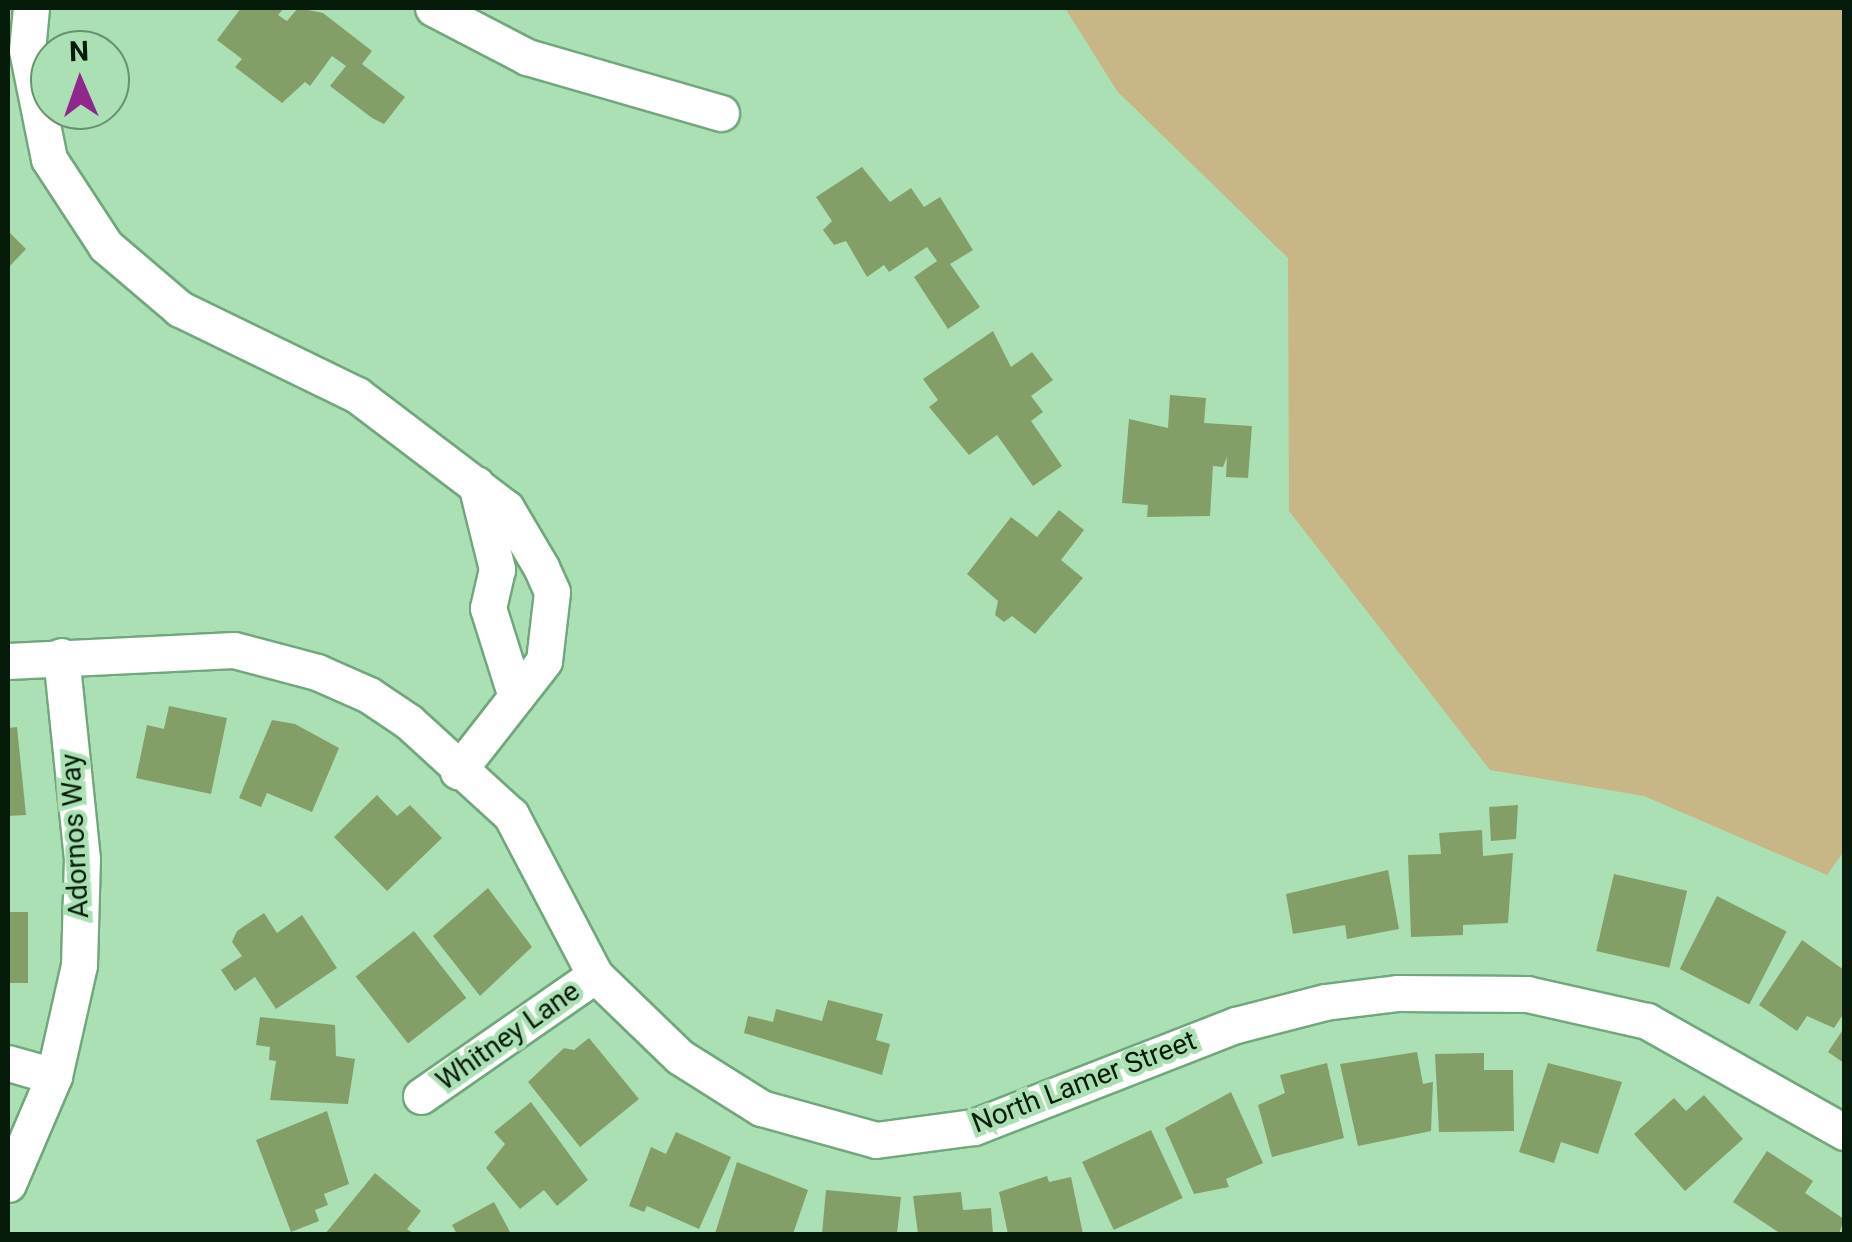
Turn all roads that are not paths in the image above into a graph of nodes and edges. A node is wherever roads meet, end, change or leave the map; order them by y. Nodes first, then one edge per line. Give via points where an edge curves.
1 (31, 8) edge
2 (433, 8) edge
3 (721, 113) dead end
4 (476, 484) junction
5 (61, 656) junction
6 (8, 661) edge
7 (516, 698) junction
8 (458, 771) junction
9 (595, 975) junction
10 (8, 1063) edge
11 (54, 1076) junction
12 (420, 1096) dead end
13 (1844, 1132) edge
14 (8, 1184) edge

1 - 4 street via 28,50 49,159 106,246 180,309 357,395
2 - 3 street via 528,57
4 - 7 street via 498,569 488,608
4 - 7 street via 506,508 552,592 544,660
5 - 6 street, North Lamer Street
5 - 8 street, North Lamer Street via 234,650 317,672 409,722
5 - 11 street, Adornos Way via 82,859 79,965
7 - 8 street
8 - 9 street, North Lamer Street via 512,815
9 - 12 street, Whitney Lane
9 - 13 street, North Lamer Street via 680,1057 761,1108 876,1140 974,1128 1236,1025 1324,1002 1398,993 1527,994 1647,1021
10 - 11 street
11 - 14 street, Adornos Way

